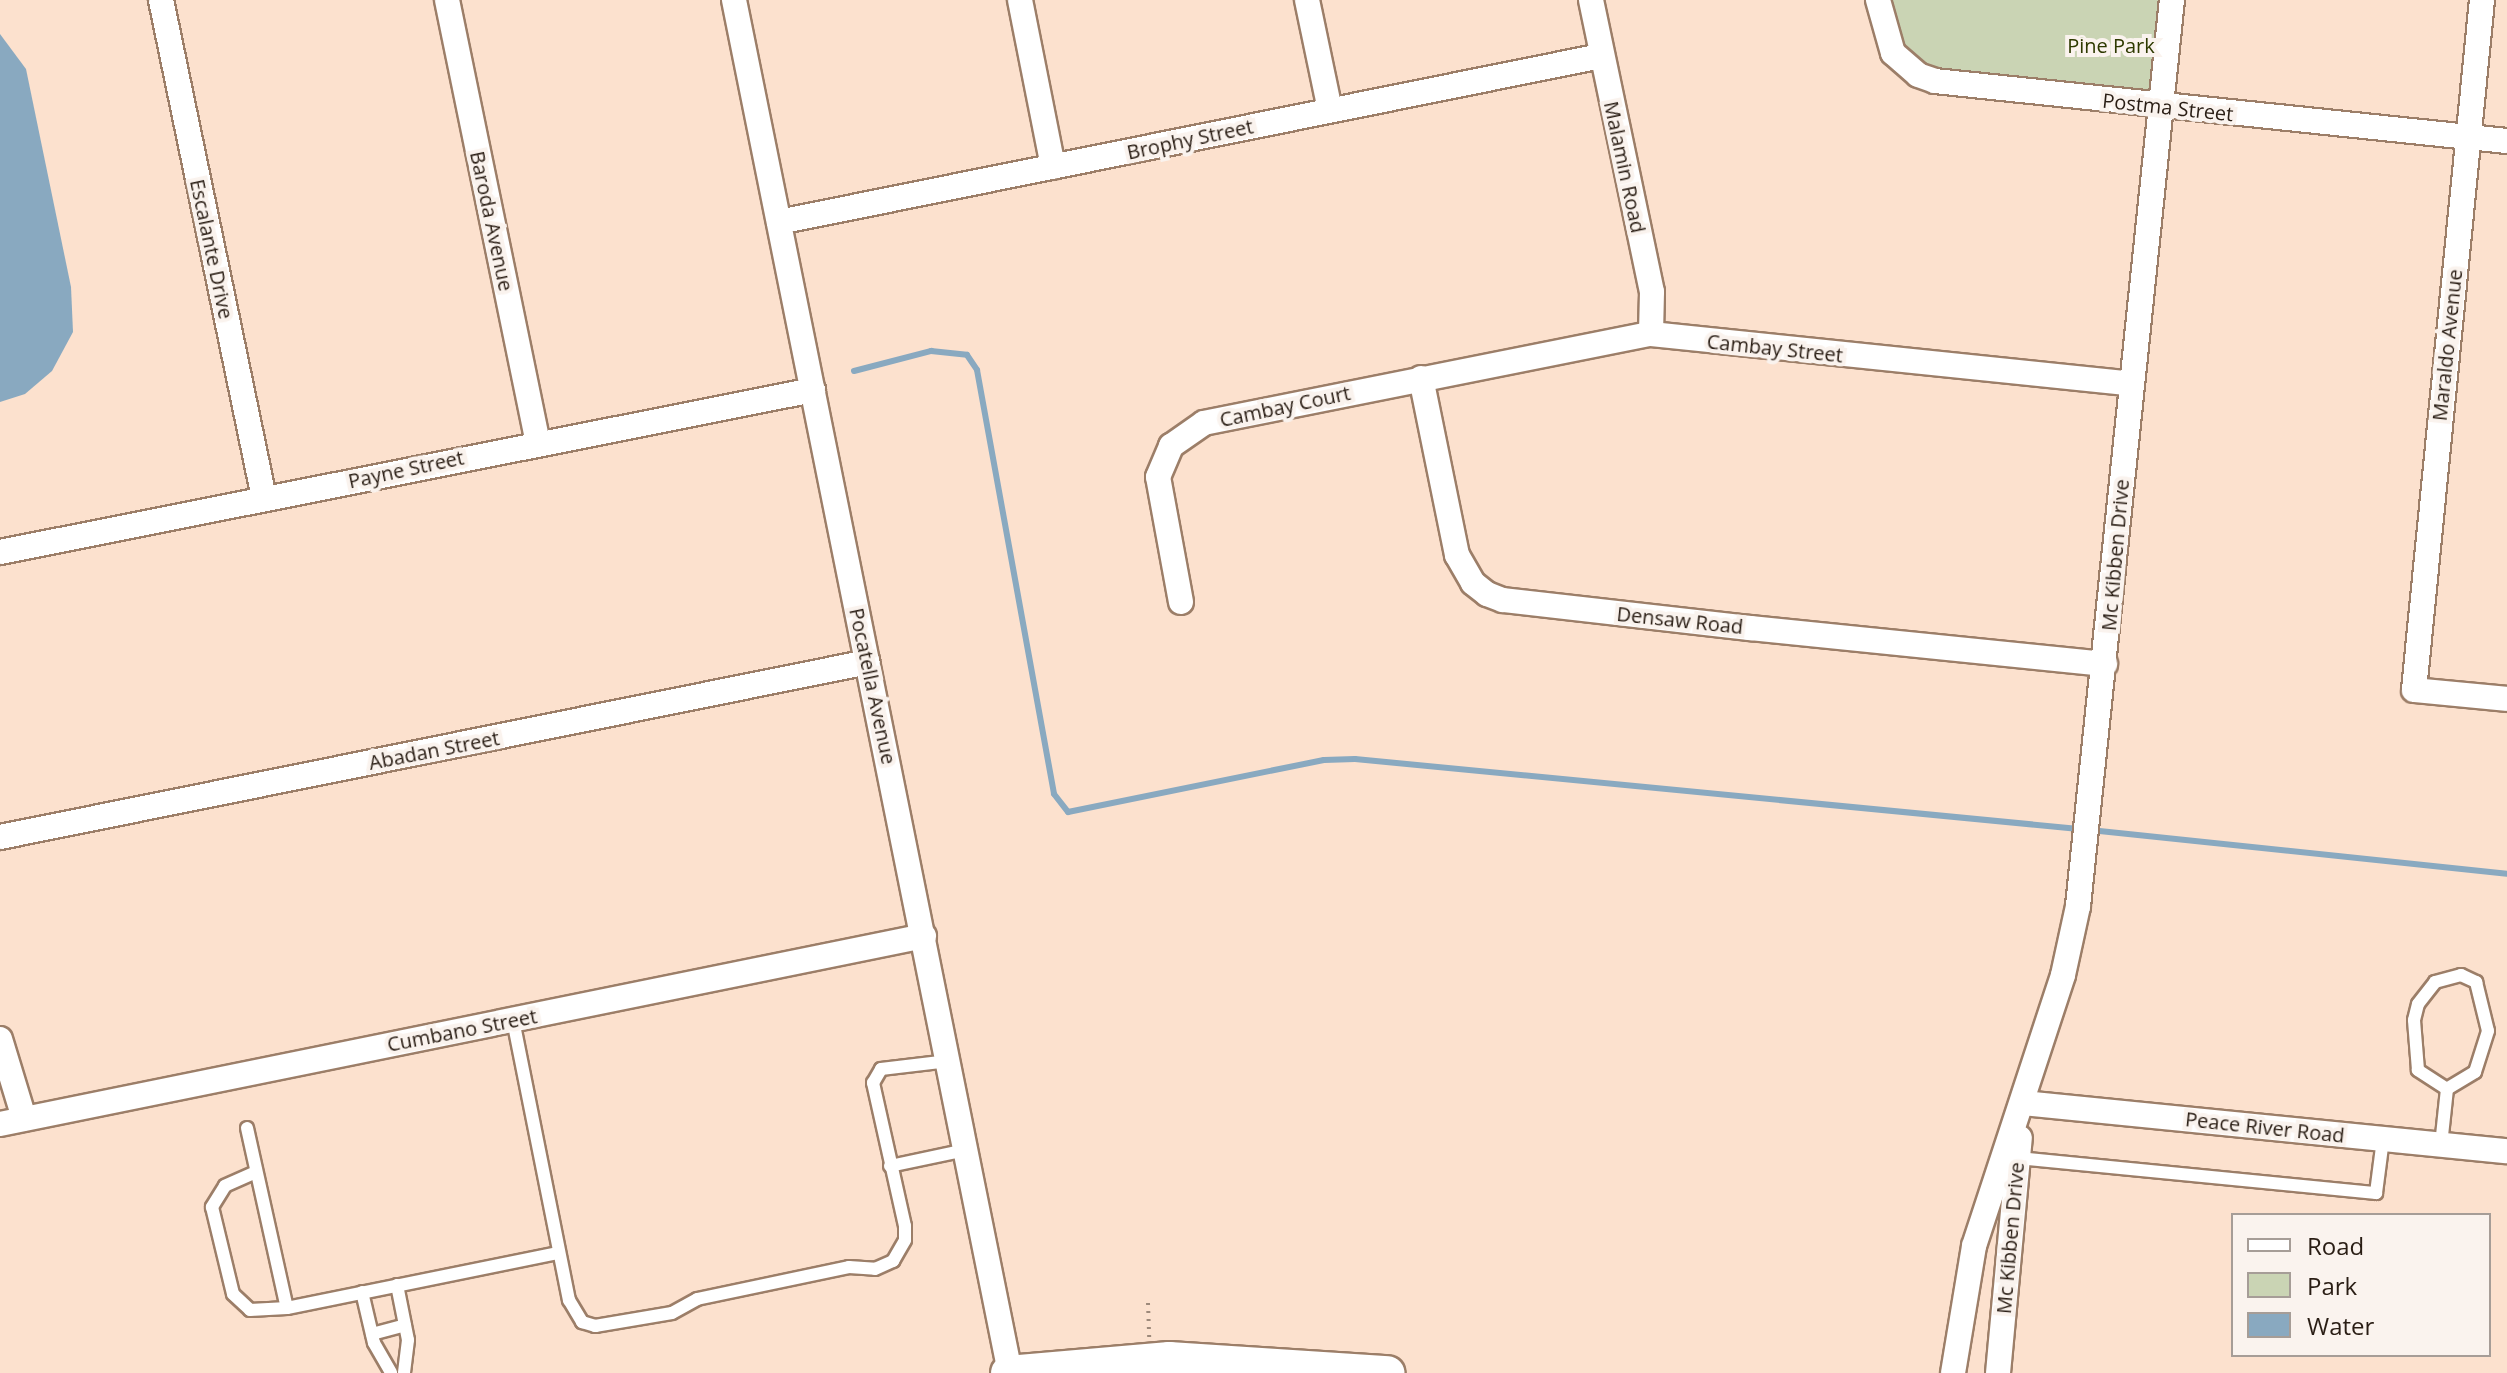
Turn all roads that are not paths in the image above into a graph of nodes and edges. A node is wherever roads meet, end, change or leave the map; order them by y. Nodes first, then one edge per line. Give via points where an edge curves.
1 (161, 0) edge
2 (447, 0) edge
3 (734, 0) edge
4 (1020, 0) edge
5 (1307, 0) edge
6 (1591, 0) edge
7 (1878, 0) edge
8 (2172, 0) edge
9 (2482, 0) edge
10 (1601, 56) junction
11 (2162, 107) junction
12 (1330, 110) junction
13 (2468, 137) junction
14 (2507, 141) edge
15 (1053, 167) junction
16 (779, 222) junction
17 (1651, 334) junction
18 (1421, 378) junction
19 (2131, 384) junction
20 (813, 390) junction
21 (538, 442) junction
22 (264, 498) junction
23 (0, 552) edge
24 (1181, 602) dead end
25 (868, 662) junction
26 (2105, 664) junction
27 (2507, 699) edge
28 (0, 837) edge
29 (924, 936) junction
30 (513, 1020) junction
31 (0, 1039) edge
32 (949, 1061) junction
33 (2447, 1089) junction
34 (2023, 1103) junction
35 (12, 1121) edge
36 (247, 1128) dead end
37 (2383, 1139) junction
38 (2441, 1145) junction
39 (966, 1150) junction
40 (2507, 1151) edge
41 (2018, 1158) junction
42 (890, 1166) junction
43 (256, 1172) junction
44 (558, 1253) junction
45 (397, 1285) junction
46 (362, 1292) junction
47 (287, 1308) junction
48 (405, 1325) junction
49 (372, 1334) junction
50 (391, 1373) edge
51 (404, 1373) edge
52 (1010, 1373) edge
53 (1388, 1373) edge
54 (1953, 1373) edge
55 (1998, 1373) edge

1 - 22 street, Escalante Drive
2 - 21 street, Baroda Avenue
3 - 16 street, Pocatella Avenue
4 - 15 street
5 - 12 street
6 - 10 street, Malamin Road
7 - 11 street, Postma Street via 1893,53 1918,75
8 - 11 street, Mc Kibben Drive
9 - 13 street, Maraldo Avenue
10 - 12 street, Brophy Street
10 - 17 street, Malamin Road via 1652,292
11 - 13 street, Postma Street
11 - 19 street, Mc Kibben Drive
12 - 15 street, Brophy Street
13 - 14 street, Postma Street
13 - 27 street, Maraldo Avenue via 2414,690
15 - 16 street, Brophy Street
16 - 20 street, Pocatella Avenue
17 - 18 street, Cambay Street
17 - 19 street, Cambay Street
18 - 24 street, Cambay Court via 1204,423 1171,446 1158,491
18 - 26 street, Densaw Road via 1457,555 1473,583 1487,594 1503,600
19 - 26 street, Mc Kibben Drive
20 - 21 street, Payne Street
20 - 25 street, Pocatella Avenue
21 - 22 street, Payne Street
22 - 23 street, Payne Street
25 - 28 street, Abadan Street
25 - 29 street, Pocatella Avenue
26 - 34 street, Mc Kibben Drive via 2078,906 2063,975
29 - 30 street, Cumbano Street
29 - 32 street, Pocatella Avenue
30 - 35 street, Cumbano Street
30 - 44 lane
31 - 35 street
32 - 39 street, Pocatella Avenue
32 - 42 lane via 881,1069 873,1083
33 - 33 lane via 2475,1072 2488,1031 2476,982 2461,975 2435,982 2414,1020 2418,1070
33 - 38 lane
34 - 37 street, Peace River Road
34 - 41 street, Mc Kibben Drive
34 - 54 street, Mc Kibben Drive via 1974,1246
36 - 43 lane
37 - 38 street, Peace River Road
37 - 41 lane via 2376,1193
38 - 40 street, Peace River Road
39 - 42 lane
39 - 52 street, Pocatella Avenue
41 - 55 street, Mc Kibben Drive
42 - 44 lane via 905,1240 885,1267 849,1267 697,1299 672,1313 595,1326 574,1312
43 - 47 lane
43 - 47 lane via 225,1186 212,1207 240,1305 250,1310
44 - 45 lane
45 - 46 lane
45 - 48 lane
46 - 47 lane
46 - 49 lane
48 - 49 lane
48 - 51 lane
49 - 50 lane
52 - 53 main road via 1150,1359

